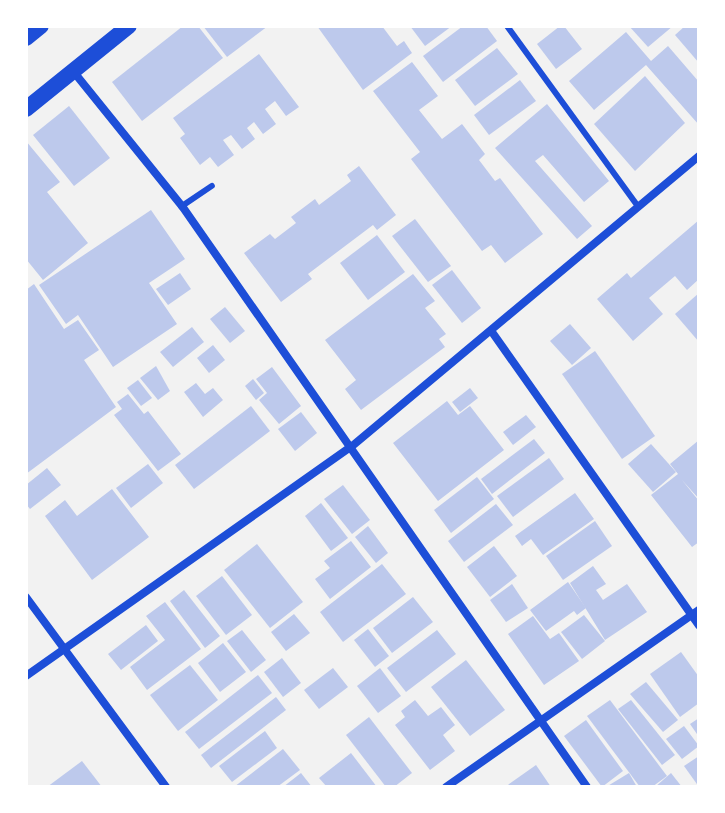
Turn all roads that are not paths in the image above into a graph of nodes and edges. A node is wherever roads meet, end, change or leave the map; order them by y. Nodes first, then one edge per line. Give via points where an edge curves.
1 (41, 26) edge
2 (129, 26) edge
3 (507, 26) edge
4 (26, 38) edge
5 (73, 71) junction
6 (26, 109) edge
7 (699, 156) edge
8 (212, 186) dead end
9 (182, 206) junction
10 (638, 206) junction
11 (492, 332) junction
12 (351, 447) junction
13 (26, 597) edge
14 (695, 612) edge
15 (699, 625) edge
16 (65, 646) junction
17 (26, 676) edge
18 (539, 721) junction
19 (166, 787) edge
20 (446, 787) edge
21 (587, 787) edge

1 - 4 main road
2 - 5 main road
3 - 10 lane
5 - 6 main road
5 - 9 street
7 - 10 street
8 - 9 lane
9 - 12 street
10 - 11 street
11 - 12 street
11 - 14 street
12 - 16 street
12 - 18 street
13 - 16 street
14 - 15 street
14 - 18 street
16 - 17 street
16 - 19 street
18 - 20 street
18 - 21 street

